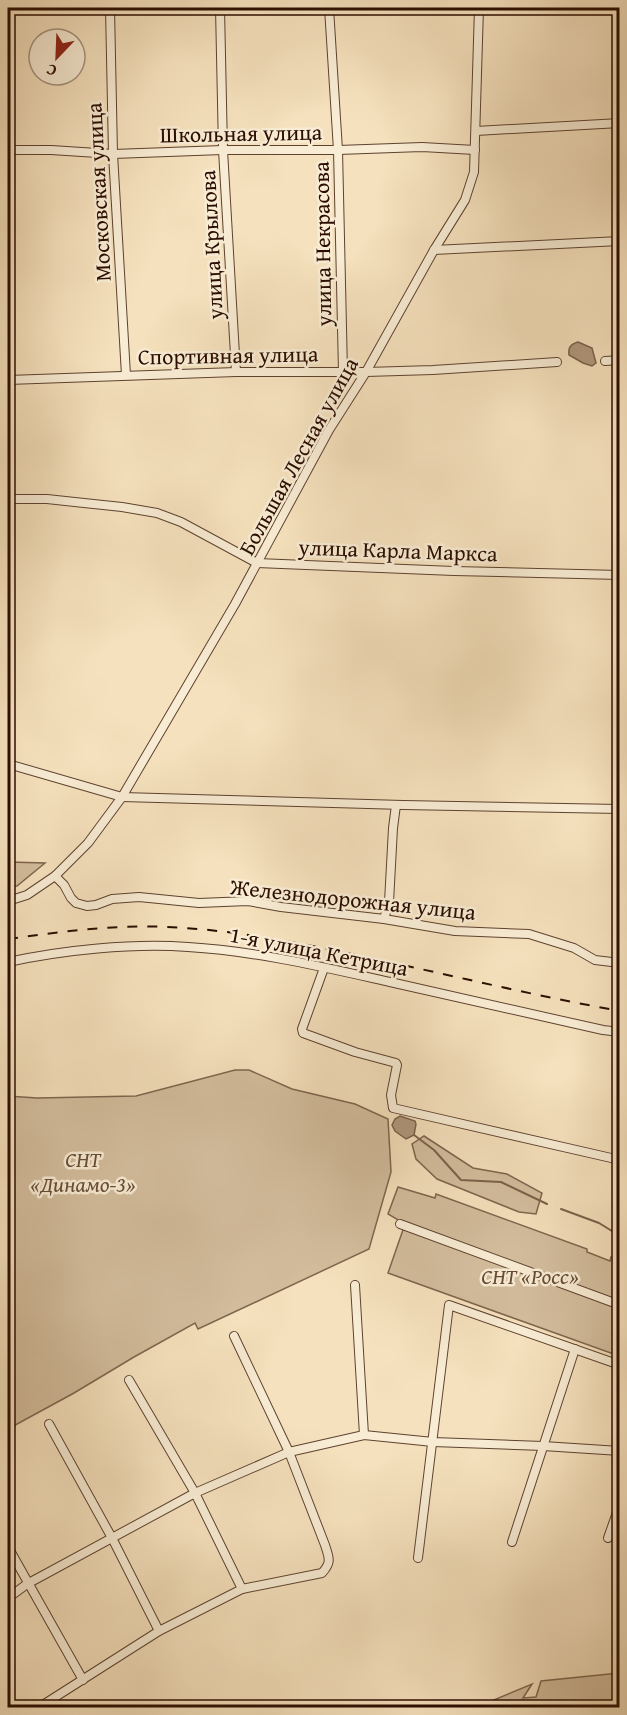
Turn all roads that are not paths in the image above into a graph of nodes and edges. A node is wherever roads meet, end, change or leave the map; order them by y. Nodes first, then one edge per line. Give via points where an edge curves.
1 (110, 8) edge
2 (220, 8) edge
3 (329, 8) edge
4 (479, 8) edge
5 (620, 123) edge
6 (476, 131) junction
7 (8, 150) edge
8 (223, 150) junction
9 (338, 150) junction
10 (475, 150) junction
11 (113, 154) junction
12 (620, 241) edge
13 (434, 250) junction
14 (8, 337) edge
15 (620, 360) edge
16 (604, 361) dead end
17 (557, 362) dead end
18 (236, 372) junction
19 (343, 372) junction
20 (366, 372) junction
21 (126, 375) junction
22 (8, 380) edge
23 (9, 499) edge
24 (257, 563) junction
25 (620, 575) edge
26 (8, 764) edge
27 (122, 797) junction
28 (396, 805) junction
29 (620, 809) edge
30 (55, 876) junction
31 (8, 901) edge
32 (384, 920) junction
33 (8, 962) edge
34 (620, 963) edge
35 (324, 968) junction
36 (620, 1032) edge
37 (620, 1160) edge
38 (400, 1224) dead end
39 (355, 1285) dead end
40 (620, 1305) edge
41 (234, 1336) dead end
42 (575, 1349) junction
43 (620, 1365) edge
44 (129, 1380) dead end
45 (49, 1424) dead end
46 (364, 1435) junction
47 (433, 1442) junction
48 (543, 1446) junction
49 (620, 1451) edge
50 (289, 1452) junction
51 (195, 1493) junction
52 (620, 1504) edge
53 (112, 1538) junction
54 (608, 1538) dead end
55 (512, 1542) dead end
56 (8, 1547) edge
57 (418, 1558) dead end
58 (27, 1584) junction
59 (242, 1589) junction
60 (8, 1598) edge
61 (159, 1631) junction
62 (83, 1680) junction
63 (38, 1707) edge

1 - 11 street, Московская улица
2 - 8 street, улица Крылова
3 - 9 street, улица Некрасова
4 - 6 street, Большая Лесная улица
5 - 6 street
6 - 10 street, Большая Лесная улица
7 - 11 street, Школьная улица
8 - 9 street, Школьная улица
8 - 11 street, Школьная улица
8 - 18 street, улица Крылова
9 - 10 street, Школьная улица
9 - 19 street, улица Некрасова
10 - 13 street, Большая Лесная улица via 474,172 465,200
11 - 21 street, Московская улица
12 - 13 street
13 - 20 street, Большая Лесная улица
14 - 22 street
15 - 16 street
17 - 20 street, Спортивная улица
18 - 19 street, Спортивная улица
18 - 21 street, Спортивная улица
19 - 20 street, Спортивная улица
20 - 24 street, Большая Лесная улица via 329,429
21 - 22 street, Спортивная улица
22 - 23 street
23 - 24 street, улица Карла Маркса via 84,502 157,513
24 - 25 street, улица Карла Маркса
24 - 27 street, Большая Лесная улица
26 - 27 street
27 - 28 street
27 - 30 street, Большая Лесная улица via 88,843
28 - 29 street
28 - 32 street via 389,903
30 - 31 street, Большая Лесная улица via 27,895
30 - 32 street, Железнодорожная улица via 76,903 87,906 139,897 199,903 248,901
32 - 34 street, Железнодорожная улица via 455,931 541,936 578,949 595,960
33 - 35 street, 1-я улица Кетрица via 123,947 186,947 236,951
35 - 36 street, 1-я улица Кетрица
35 - 37 street via 303,1033 396,1063 393,1108
38 - 40 street
39 - 46 street
41 - 50 street
42 - 43 street
42 - 47 street via 449,1305
42 - 48 street
44 - 51 street
45 - 53 street
46 - 47 street
46 - 50 street
47 - 48 street
47 - 57 street
48 - 49 street
48 - 55 street
50 - 51 street
50 - 59 street via 330,1559 322,1573
51 - 53 street
51 - 59 street
52 - 54 street
53 - 58 street
53 - 61 street
56 - 58 street
58 - 60 street
58 - 62 street
59 - 61 street
61 - 62 street
62 - 63 street

